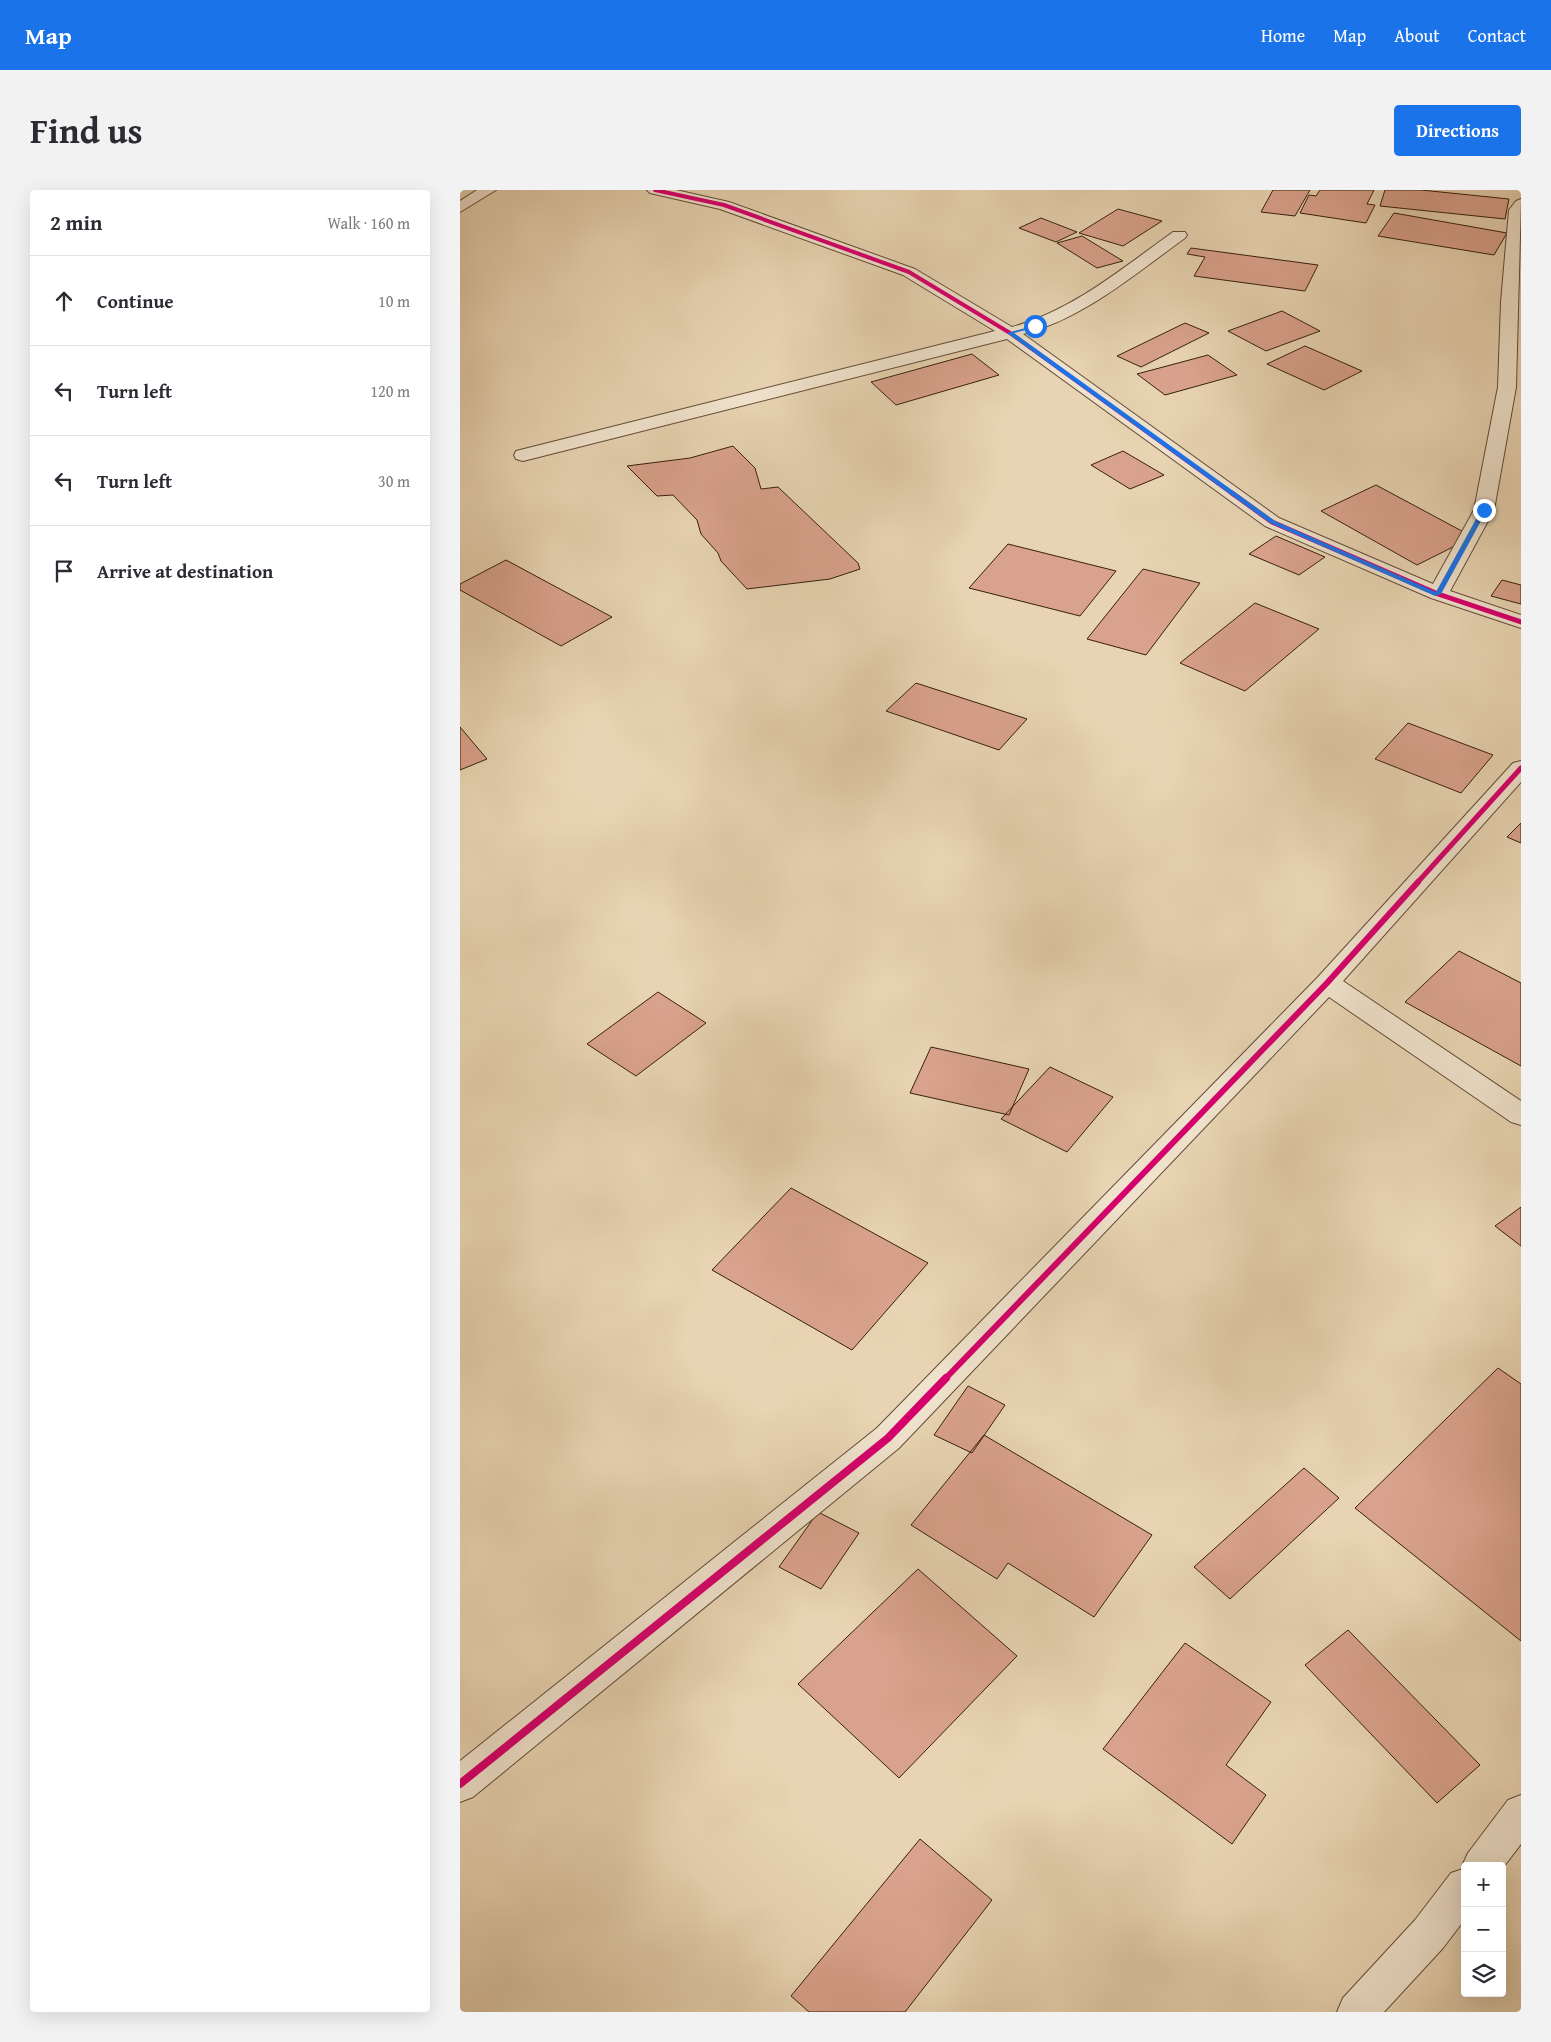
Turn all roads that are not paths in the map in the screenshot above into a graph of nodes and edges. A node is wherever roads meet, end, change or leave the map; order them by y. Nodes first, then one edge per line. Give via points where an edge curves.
1 (488, 190) edge
2 (655, 190) edge
3 (740, 192) dead end
4 (1521, 204) edge
5 (724, 205) junction
6 (460, 207) edge
7 (1179, 235) dead end
8 (1010, 333) junction
9 (523, 455) dead end
10 (1438, 594) junction
11 (1521, 622) edge
12 (1521, 768) edge
13 (1328, 983) junction
14 (1521, 1115) edge
15 (460, 1784) edge
16 (1521, 1813) edge
17 (1484, 1862) edge
18 (1461, 1892) edge
19 (1357, 2012) edge

1 - 6 street
2 - 5 street
3 - 5 street
4 - 10 street via 1517,210 1509,302 1507,387 1484,510
5 - 8 street via 909,272
7 - 8 street via 1057,316
8 - 9 street
8 - 10 street via 1272,522
10 - 11 street
12 - 13 street
13 - 14 street
13 - 15 street via 888,1438
16 - 17 street
18 - 19 street via 1429,1934

